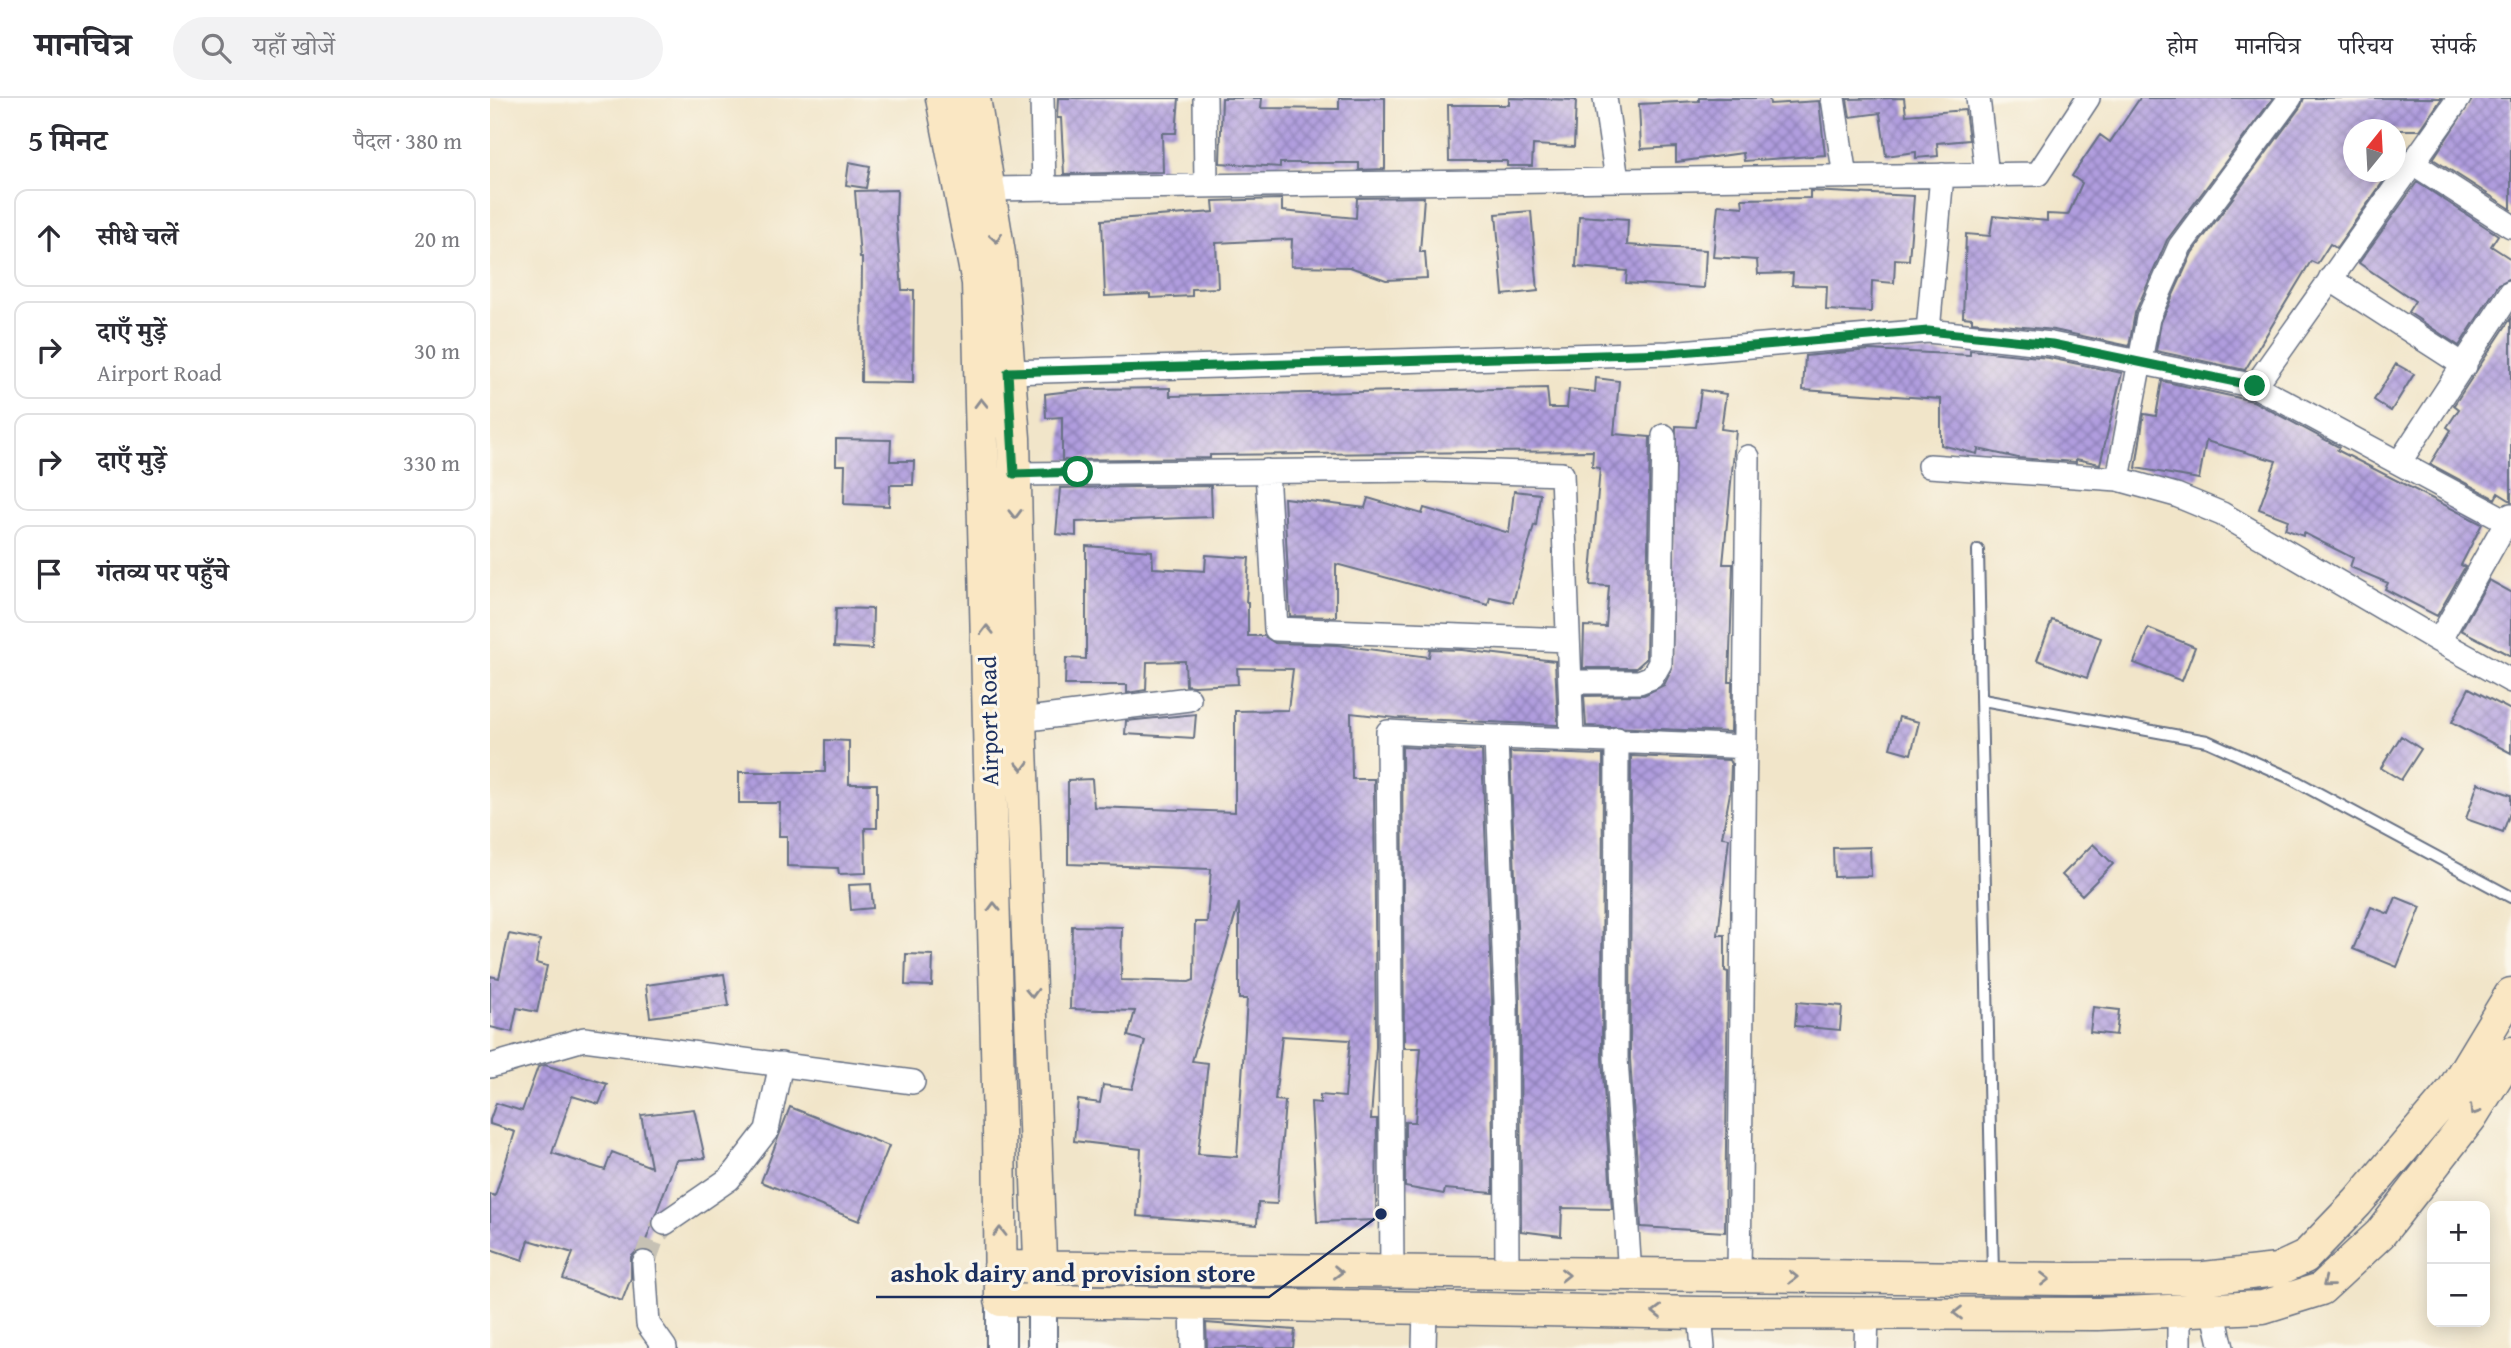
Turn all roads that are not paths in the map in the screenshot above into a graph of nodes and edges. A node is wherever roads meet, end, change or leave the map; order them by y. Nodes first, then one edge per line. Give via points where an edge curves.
1 (942, 98) edge
2 (974, 98) edge
3 (1042, 98) edge
4 (1205, 98) edge
5 (1605, 98) edge
6 (1833, 98) edge
7 (1978, 98) edge
8 (2088, 98) edge
9 (2290, 98) edge
10 (2459, 98) edge
11 (2413, 163) junction
12 (1942, 175) junction
13 (1987, 175) junction
14 (1845, 177) junction
15 (1617, 180) junction
16 (1206, 186) junction
17 (1044, 188) junction
18 (989, 189) junction
19 (2511, 226) edge
20 (2330, 279) junction
21 (2511, 292) edge
22 (1928, 331) junction
23 (2138, 364) junction
24 (2465, 366) junction
25 (1008, 372) junction
26 (2255, 386) junction
27 (1664, 436) dead end
28 (1748, 457) dead end
29 (2399, 463) junction
30 (1929, 466) dead end
31 (1267, 471) junction
32 (1014, 474) junction
33 (2118, 480) junction
34 (2509, 518) edge
35 (1978, 550) dead end
36 (1568, 640) junction
37 (2439, 642) junction
38 (1570, 681) junction
39 (2511, 681) edge
40 (1189, 699) dead end
41 (1983, 700) junction
42 (1020, 720) junction
43 (1573, 738) junction
44 (1496, 739) junction
45 (1616, 739) junction
46 (1745, 747) junction
47 (2511, 897) edge
48 (2511, 994) edge
49 (2511, 1054) edge
50 (781, 1064) junction
51 (490, 1066) edge
52 (913, 1082) dead end
53 (665, 1223) tunnel mouth
54 (645, 1263) tunnel mouth
55 (1000, 1267) junction
56 (1041, 1267) junction
57 (1392, 1273) junction
58 (1507, 1275) junction
59 (1630, 1276) junction
60 (1739, 1276) junction
61 (1993, 1278) junction
62 (1000, 1300) junction
63 (1042, 1302) junction
64 (1192, 1305) junction
65 (1425, 1308) junction
66 (2213, 1309) junction
67 (2179, 1311) junction
68 (1867, 1312) junction
69 (1700, 1313) junction
70 (665, 1348) edge
71 (1001, 1348) edge
72 (1042, 1348) edge
73 (1193, 1348) edge
74 (1424, 1348) edge
75 (1703, 1348) edge
76 (1866, 1348) edge
77 (2179, 1348) edge
78 (2222, 1348) edge

55 -> 1 main road, Airport Road via 978,283
2 - 18 main road, Airport Road
3 - 17 street
4 - 16 street
5 - 15 street
6 - 14 street
7 - 13 street
8 - 13 street via 2038,174
9 - 23 street via 2180,246 2148,318
10 - 11 street
11 - 19 street
11 - 20 street
12 - 13 street
12 - 14 street
12 - 22 street
14 - 15 street
15 - 16 street
16 - 17 street
17 - 18 street
18 -> 25 main road, Airport Road via 1000,260
20 - 24 street
20 - 26 street
21 - 24 street
22 - 23 street via 2052,344
22 - 25 street via 1669,353
23 - 26 street
23 - 33 street
24 - 29 street
25 - 32 main road, Airport Road
26 - 29 street
27 - 38 street via 1660,663 1652,677 1639,682
28 - 46 street
29 - 34 street
30 - 33 street
31 - 32 street
31 - 36 street via 1276,629
31 - 36 street via 1562,474
32 -> 42 main road, Airport Road
33 - 37 street via 2176,495 2222,514
34 - 37 street
35 - 41 lane
36 - 38 street
37 - 39 street
38 - 43 street
40 - 42 street
41 - 47 lane via 2207,741 2288,777
41 - 61 lane
42 -> 56 main road, Airport Road
43 - 44 street
43 - 45 street
44 - 57 street via 1388,732
44 - 58 street via 1506,1001
45 - 46 street
45 - 59 street via 1616,1058
46 - 60 street
61 -> 48 main road via 2204,1278 2277,1270 2305,1257 2453,1090
49 -> 66 main road via 2471,1117 2380,1234 2321,1289 2263,1307
50 - 51 street via 584,1039
50 - 52 street
50 - 53 street via 767,1130 729,1179
54 - 70 street via 648,1324
55 - 56 main road
55 - 62 main road, Airport Road
56 -> 57 main road
56 - 63 main road, Airport Road
57 - 58 main road
58 -> 59 main road
59 - 60 main road
60 -> 61 main road
62 - 63 main road
62 - 71 street, Airport Road
63 - 64 main road
63 - 72 street, Airport Road
64 - 65 main road
64 - 73 street
69 -> 65 main road
65 - 74 street
66 - 67 main road
66 - 78 street
67 -> 68 main road
67 - 77 street
68 - 69 main road
68 - 76 street
69 - 75 street

